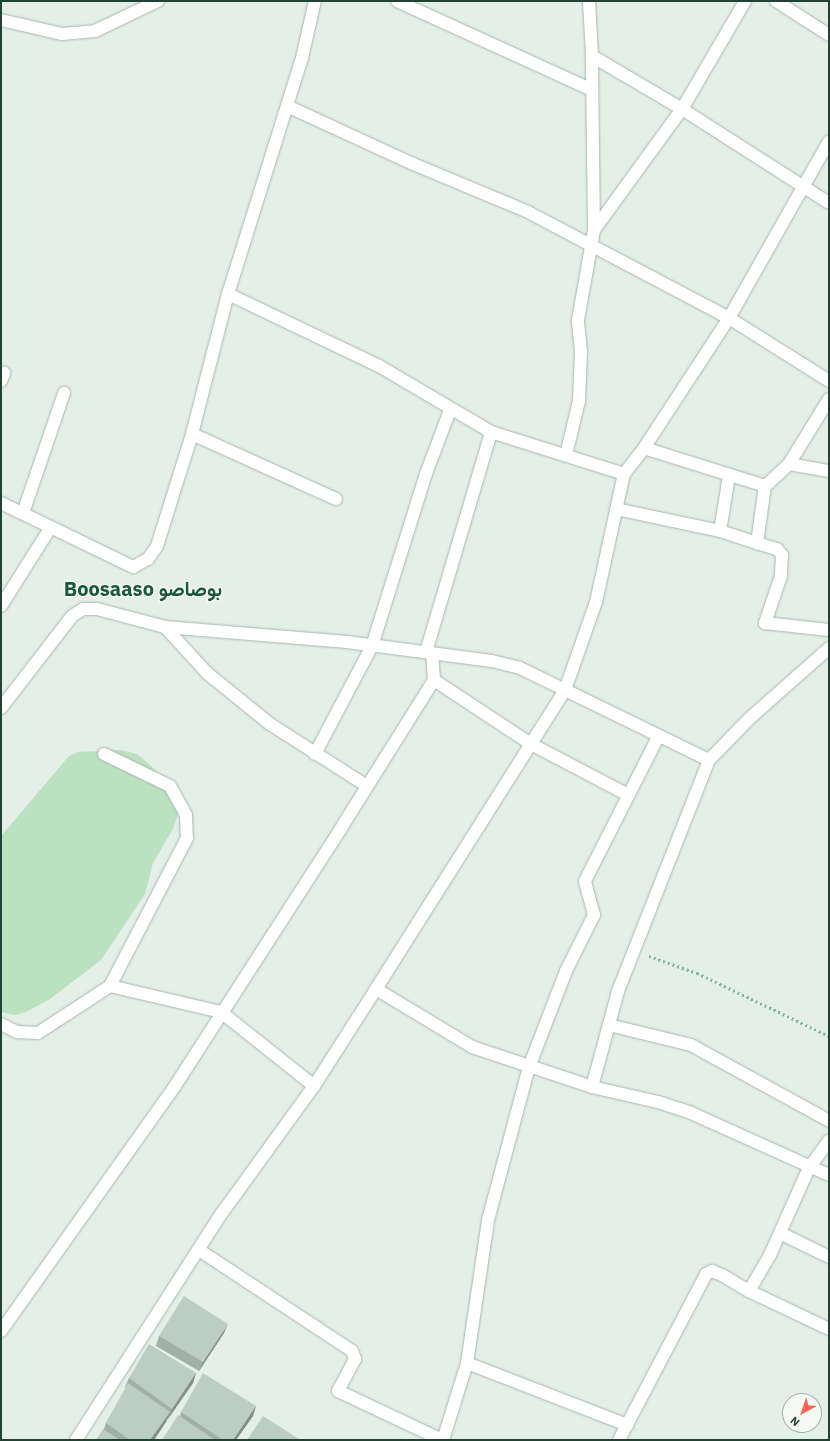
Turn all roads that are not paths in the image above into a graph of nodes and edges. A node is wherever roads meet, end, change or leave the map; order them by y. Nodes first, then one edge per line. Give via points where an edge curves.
1 (158, 1) edge
2 (315, 1) edge
3 (397, 1) edge
4 (589, 1) edge
5 (745, 1) edge
6 (776, 1) edge
7 (1, 20) edge
8 (829, 35) edge
9 (592, 56) junction
10 (592, 90) junction
11 (287, 106) junction
12 (682, 109) junction
13 (829, 141) edge
14 (804, 186) junction
15 (829, 203) edge
16 (594, 230) junction
17 (591, 247) junction
18 (228, 294) junction
19 (729, 318) junction
20 (829, 381) edge
21 (64, 393) dead end
22 (829, 399) edge
23 (450, 410) junction
24 (491, 432) junction
25 (192, 434) junction
26 (644, 448) junction
27 (566, 455) junction
28 (789, 464) junction
29 (829, 471) edge
30 (624, 474) junction
31 (729, 476) junction
32 (765, 486) junction
33 (336, 499) dead end
34 (1, 503) edge
35 (616, 509) junction
36 (23, 513) junction
37 (51, 527) junction
38 (720, 531) junction
39 (757, 543) junction
40 (1, 606) edge
41 (165, 627) junction
42 (829, 630) edge
43 (372, 646) junction
44 (829, 648) edge
45 (429, 653) junction
46 (434, 680) junction
47 (565, 690) junction
48 (5, 693) edge
49 (1, 708) edge
50 (658, 737) junction
51 (531, 744) junction
52 (104, 754) dead end
53 (315, 754) junction
54 (709, 760) junction
55 (367, 786) junction
56 (628, 795) junction
57 (110, 986) junction
58 (376, 989) junction
59 (221, 1012) junction
60 (1, 1024) edge
61 (609, 1025) junction
62 (529, 1067) junction
63 (314, 1086) junction
64 (592, 1087) junction
65 (829, 1121) edge
66 (829, 1140) edge
67 (809, 1168) junction
68 (829, 1175) edge
69 (780, 1233) junction
70 (199, 1250) junction
71 (829, 1257) edge
72 (749, 1291) junction
73 (829, 1329) edge
74 (1, 1331) edge
75 (468, 1363) junction
76 (627, 1425) junction
77 (76, 1440) edge
78 (443, 1440) edge
79 (620, 1440) edge

1 - 7 street via 95,31 62,34
2 - 11 street
3 - 10 street
4 - 9 street
5 - 12 street
6 - 8 street
9 - 10 street
9 - 12 street
10 - 16 street
11 - 17 street via 528,212
11 - 18 street
12 - 14 street
12 - 16 street
13 - 14 street
14 - 15 street
14 - 19 street
16 - 17 street
17 - 19 street
17 - 27 street via 578,320 581,351 579,401
18 - 23 street via 379,366 425,391
18 - 25 street
19 - 20 street
19 - 26 street
21 - 36 street
22 - 28 street
23 - 24 street
23 - 43 street via 426,474
24 - 27 street
24 - 45 street
25 - 33 street
25 - 37 street via 157,546 148,559 133,567
26 - 30 street
26 - 31 street
27 - 30 street
28 - 29 street
28 - 32 street
30 - 35 street
31 - 32 street
31 - 38 street
32 - 39 street
34 - 36 street
35 - 38 street
35 - 47 street via 596,602
36 - 37 street
37 - 40 street
38 - 39 street
39 - 42 street via 777,549 782,555 781,576 765,623
41 - 43 street
41 - 48 street via 97,609 83,609 72,616
41 - 53 street via 207,673 270,724
43 - 45 street
43 - 53 street
44 - 54 street via 750,718
45 - 46 street
45 - 47 street via 516,666
46 - 51 street
46 - 55 street
47 - 50 street
47 - 51 street
48 - 49 street
50 - 54 street
50 - 56 street
51 - 56 street
51 - 58 street
52 - 57 street via 170,786 186,815 187,838
53 - 55 street
54 - 61 street via 618,991
55 - 59 street
56 - 62 street via 585,881 594,915 566,971
57 - 59 street
57 - 60 street via 38,1033 17,1032
58 - 62 street via 472,1046
58 - 63 street
59 - 63 street
59 - 74 street via 122,1163
61 - 64 street
61 - 65 street via 691,1045
62 - 64 street
62 - 75 street via 488,1220
63 - 70 street
64 - 67 street via 658,1102 691,1113
66 - 67 street
67 - 68 street
67 - 69 street
69 - 71 street
69 - 72 street
70 - 77 street
70 - 78 street via 352,1351 355,1359 338,1391
72 - 73 street
72 - 76 street via 717,1273 706,1274
75 - 76 street
75 - 78 street
76 - 79 street

